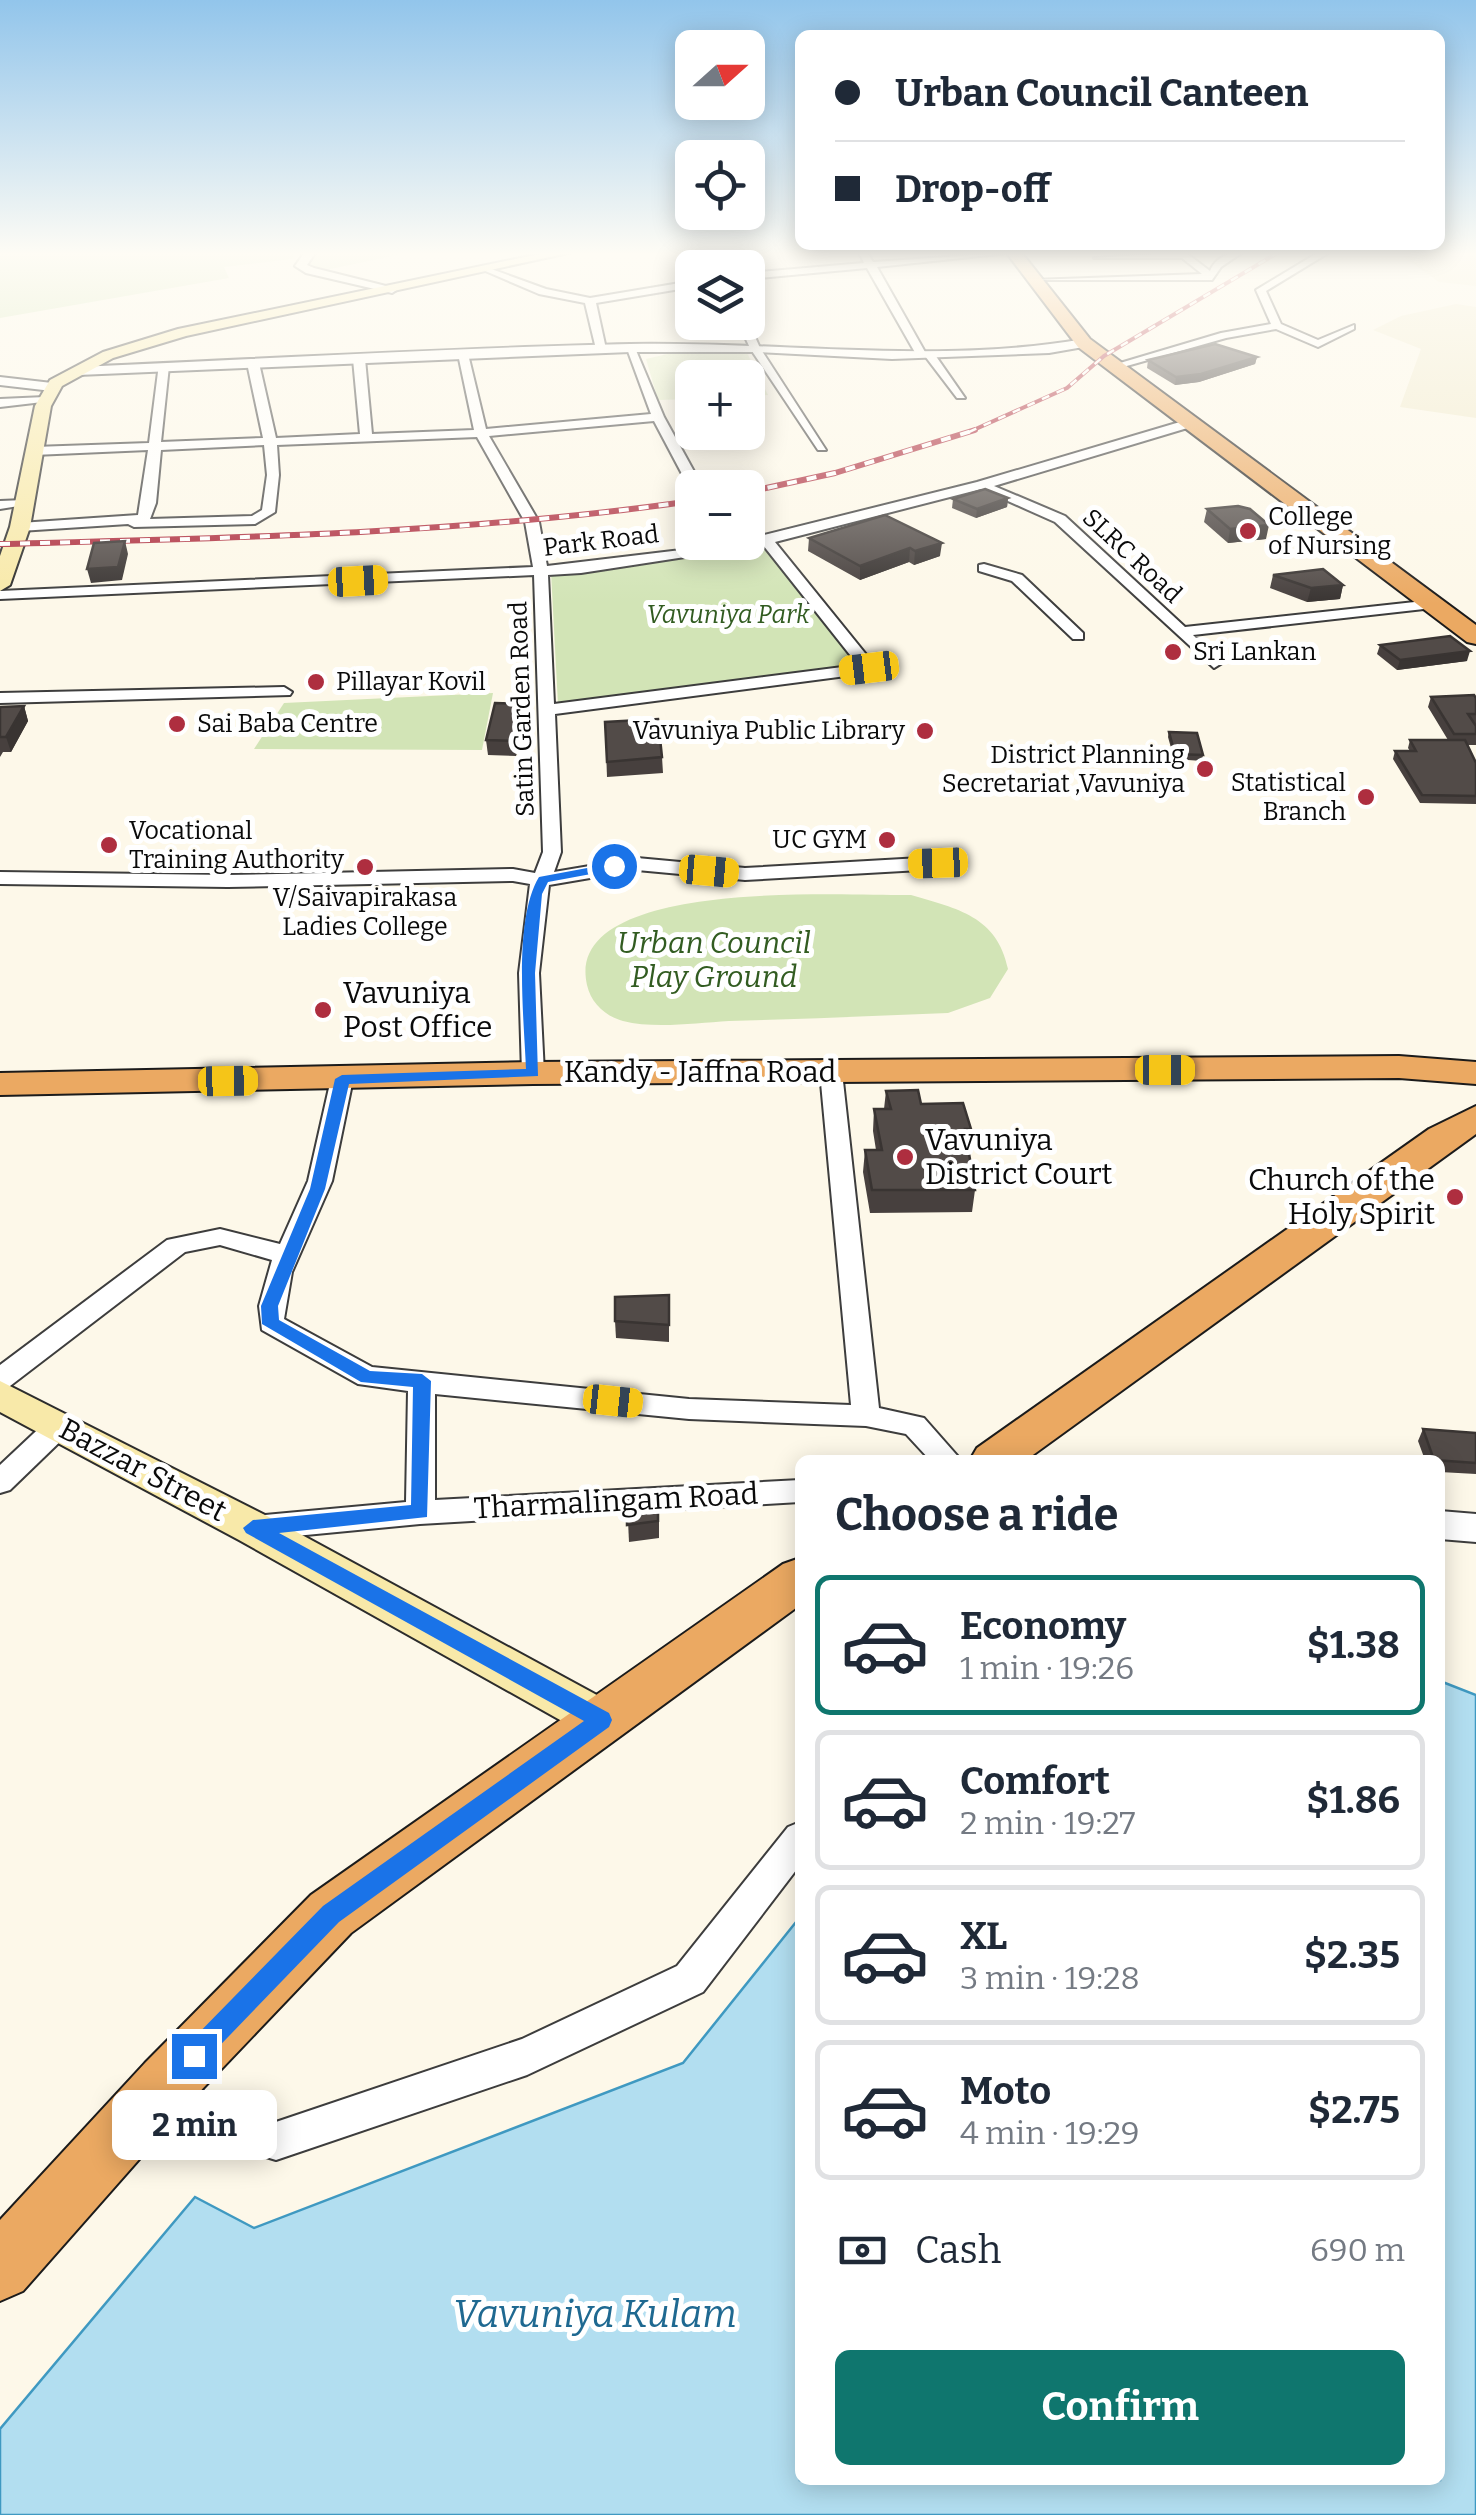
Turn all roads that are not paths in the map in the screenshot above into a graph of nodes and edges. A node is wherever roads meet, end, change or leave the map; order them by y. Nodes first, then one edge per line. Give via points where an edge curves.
1 (83, 369) edge
2 (115, 369) edge
3 (163, 369) edge
4 (254, 369) edge
5 (360, 369) edge
6 (466, 369) edge
7 (639, 369) edge
8 (770, 369) edge
9 (938, 369) edge
10 (1120, 369) edge
11 (78, 372) junction
12 (0, 381) edge
13 (49, 393) junction
14 (961, 396) dead end
15 (0, 403) edge
16 (658, 417) junction
17 (1190, 424) junction
18 (480, 433) junction
19 (366, 437) junction
20 (270, 442) junction
21 (156, 446) junction
22 (822, 446) dead end
23 (34, 451) junction
24 (686, 470) edge
25 (982, 485) junction
26 (24, 504) junction
27 (0, 505) edge
28 (134, 523) junction
29 (20, 527) junction
30 (766, 540) junction
31 (6, 556) edge
32 (984, 568) dead end
33 (541, 572) junction
34 (0, 585) edge
35 (0, 595) edge
36 (1433, 604) junction
37 (1181, 632) junction
38 (1078, 636) dead end
39 (1476, 637) edge
40 (1214, 662) dead end
41 (284, 692) dead end
42 (0, 698) edge
43 (548, 710) junction
44 (938, 863) dead end
45 (0, 878) edge
46 (543, 880) junction
47 (1476, 1054) edge
48 (1414, 1069) junction
49 (831, 1072) junction
50 (533, 1073) junction
51 (342, 1079) junction
52 (0, 1084) edge
53 (1468, 1104) edge
54 (287, 1256) junction
55 (0, 1378) edge
56 (422, 1381) junction
57 (0, 1395) edge
58 (866, 1416) junction
59 (59, 1426) junction
60 (942, 1455) edge
61 (1000, 1455) edge
62 (0, 1482) edge
63 (795, 1491) edge
64 (420, 1512) junction
65 (1445, 1525) edge
66 (253, 1528) junction
67 (1476, 1528) edge
68 (795, 1582) edge
69 (602, 1720) junction
70 (795, 1844) edge
71 (166, 2084) junction
72 (0, 2268) edge

1 - 11 main road
2 - 11 street
3 - 21 street
4 - 20 street
5 - 19 street
6 - 18 street, Satin Garden Road
7 - 16 street
8 - 22 street
9 - 14 street
10 - 17 highway
11 - 13 main road
12 - 13 street
13 - 15 street
13 - 23 main road
16 - 18 street
16 - 24 street
17 - 25 street, Park Road
17 - 36 highway
18 - 19 street
18 - 33 street, Satin Garden Road via 532,522
19 - 20 street
20 - 21 street
20 - 28 street via 272,497 262,517
21 - 23 street
21 - 28 street via 147,514
23 - 26 main road
25 - 30 street, Park Road
25 - 37 street, SLRC Road via 1060,519
26 - 27 street
26 - 29 main road
28 - 29 street
29 - 31 main road
30 - 33 street, Park Road
30 - 43 street via 869,668
31 - 34 main road
32 - 38 street via 1017,578
33 - 35 street, Park Road
33 - 43 street, Satin Garden Road
36 - 37 street, SLRC Road
36 - 39 highway
37 - 40 street
41 - 42 street
43 - 46 street, Satin Garden Road via 552,852
44 - 46 street via 745,874 637,864
45 - 46 street
46 - 50 street, Satin Garden Road via 529,973
47 - 48 highway, Kandy - Jaffna Road
48 - 49 highway, Kandy - Jaffna Road
48 - 53 highway via 1449,1078
49 - 50 highway, Kandy - Jaffna Road
49 - 58 street
50 - 51 highway, Kandy - Jaffna Road
51 - 52 highway, Kandy - Jaffna Road
51 - 54 street via 318,1189
53 - 61 highway
54 - 55 street via 227,1234 176,1246
54 - 56 street via 270,1324 367,1377
56 - 58 street via 689,1409
56 - 64 street
57 - 59 main road, Bazzar Street
58 - 60 street via 914,1425
59 - 62 street
59 - 66 main road, Bazzar Street
63 - 64 street, Tharmalingam Road
64 - 66 street, Tharmalingam Road
65 - 67 street
66 - 69 main road, Bazzar Street
68 - 69 highway
69 - 71 highway via 331,1914
70 - 71 street via 690,1979 527,2056 276,2141 211,2122
71 - 72 highway

